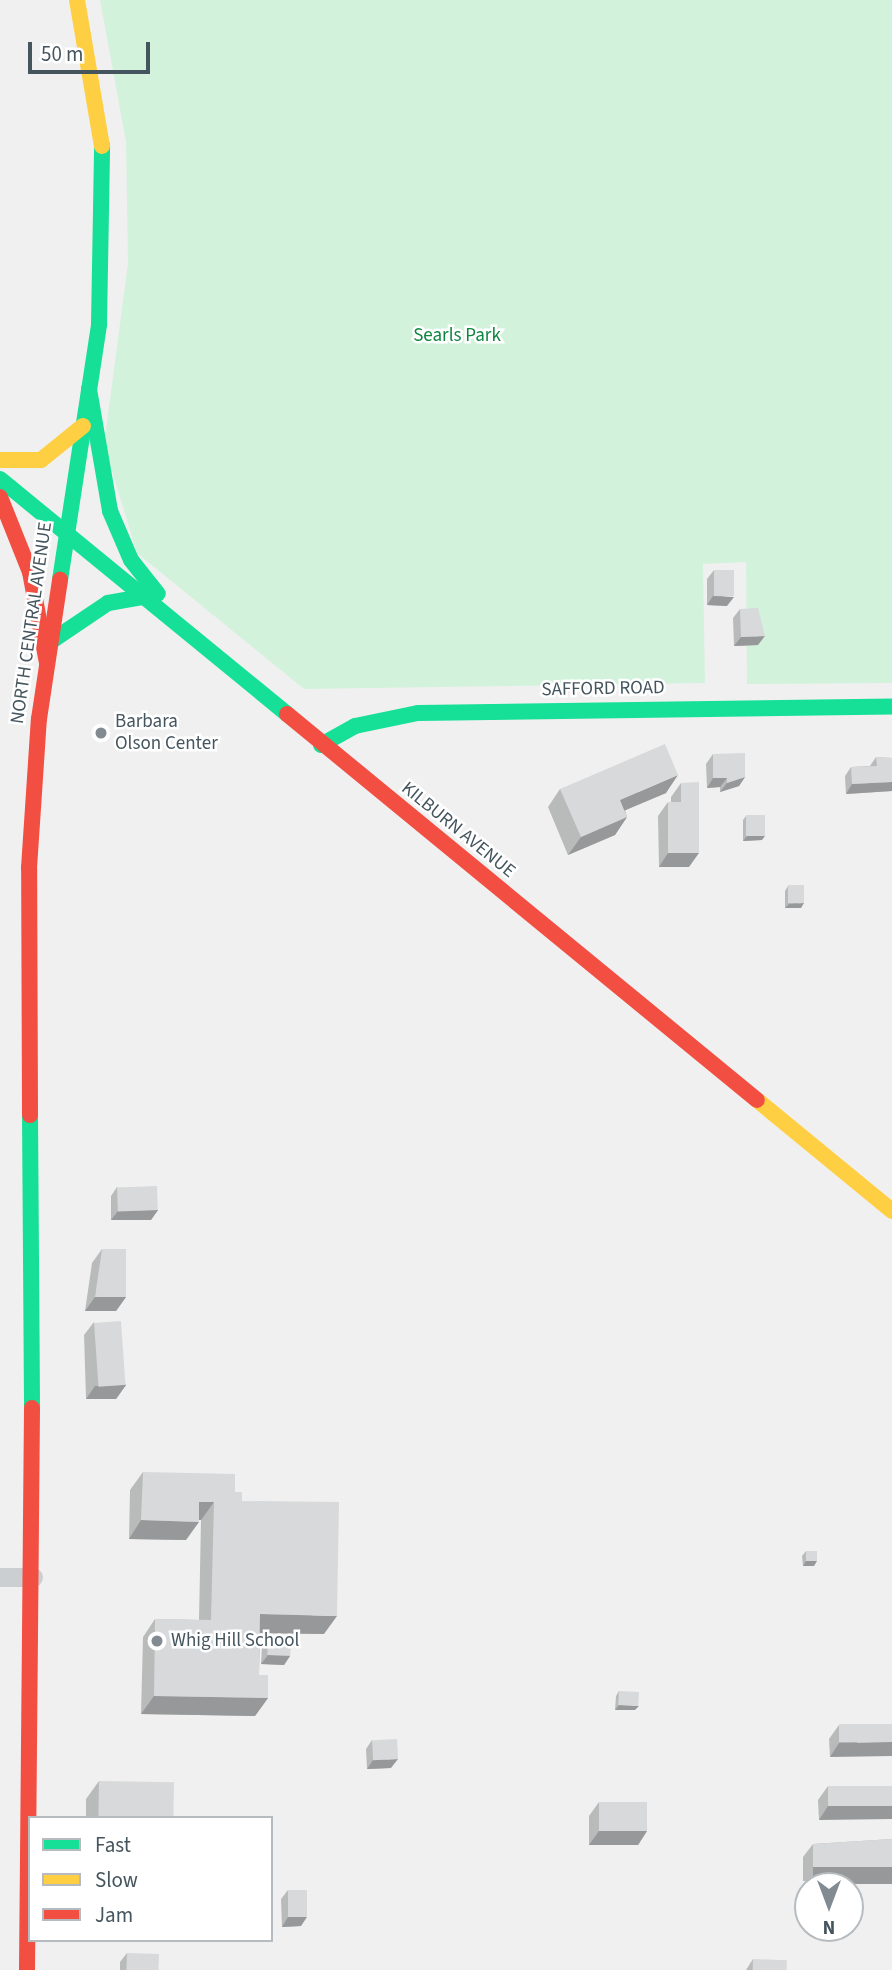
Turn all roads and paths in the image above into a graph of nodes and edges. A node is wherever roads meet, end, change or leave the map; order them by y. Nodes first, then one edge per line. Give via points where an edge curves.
1 (77, 0) edge
2 (89, 389) junction
3 (82, 426) junction
4 (0, 460) edge
5 (0, 479) edge
6 (0, 497) edge
7 (65, 533) junction
8 (143, 597) junction
9 (192, 638) junction
10 (50, 642) junction
11 (47, 663) junction
12 (892, 706) edge
13 (321, 745) junction
14 (892, 1211) edge
15 (0, 1577) edge
16 (33, 1577) junction
17 (29, 1816) edge
18 (28, 1904) edge
19 (27, 1970) edge

1 - 2 main road, NORTH CENTRAL AVENUE via 102,143 104,196 99,324
2 - 3 main road, NORTH CENTRAL AVENUE
2 - 9 main road via 104,486 120,539
3 - 4 main road via 41,460
3 - 7 main road, NORTH CENTRAL AVENUE
5 - 7 main road, KILBURN AVENUE
6 - 11 main road via 30,572
7 - 8 main road, KILBURN AVENUE
7 - 10 main road, NORTH CENTRAL AVENUE
8 - 9 main road, KILBURN AVENUE
8 - 10 main road via 108,603
9 - 13 main road, KILBURN AVENUE
10 - 11 main road, NORTH CENTRAL AVENUE
11 - 16 main road, NORTH CENTRAL AVENUE via 29,869
12 - 13 main road, SAFFORD ROAD via 418,713 355,726
13 - 14 main road, KILBURN AVENUE
15 - 16 street
16 - 17 main road, NORTH CENTRAL AVENUE
18 - 19 main road, NORTH CENTRAL AVENUE

